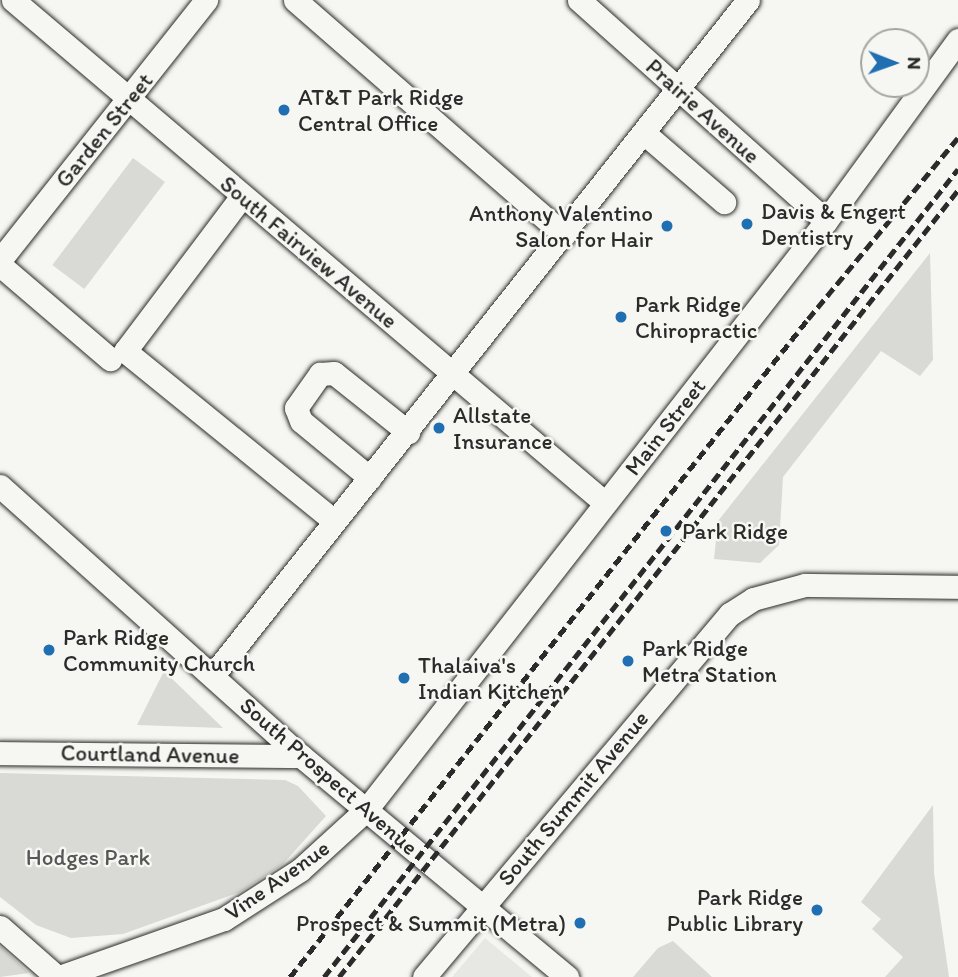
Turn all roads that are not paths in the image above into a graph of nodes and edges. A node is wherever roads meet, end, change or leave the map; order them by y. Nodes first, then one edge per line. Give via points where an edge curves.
1 (13, 0) edge
2 (206, 0) edge
3 (295, 0) edge
4 (579, 0) edge
5 (748, 0) edge
6 (958, 40) edge
7 (678, 89) junction
8 (130, 99) junction
9 (644, 133) junction
10 (242, 196) junction
11 (724, 202) dead end
12 (826, 221) junction
13 (564, 235) junction
14 (0, 260) edge
15 (0, 265) edge
16 (110, 359) dead end
17 (455, 375) junction
18 (408, 432) junction
19 (370, 478) junction
20 (0, 486) edge
21 (605, 503) junction
22 (334, 522) junction
23 (958, 587) edge
24 (213, 675) junction
25 (0, 753) edge
26 (301, 756) junction
27 (366, 810) junction
28 (482, 905) junction
29 (0, 927) edge
30 (58, 977) edge
31 (424, 977) edge
32 (567, 977) edge

1 - 8 street, South Fairview Avenue
2 - 8 street, Garden Street
3 - 13 street
4 - 7 street, Prairie Avenue
5 - 7 street
6 - 12 street, Main Street
7 - 9 street
7 - 12 street, Prairie Avenue
8 - 10 street, South Fairview Avenue
8 - 14 street, Garden Street
9 - 11 street
9 - 13 street
10 - 17 street, South Fairview Avenue
10 - 22 street via 125,351
12 - 21 street, Main Street
13 - 17 street
15 - 16 street
17 - 18 street
17 - 21 street, South Fairview Avenue
18 - 19 street
18 - 19 street via 334,373 320,374 296,408 301,421
19 - 22 street
20 - 24 street, South Prospect Avenue
21 - 27 street, Main Street
22 - 24 street
23 - 28 street, South Summit Avenue via 805,585 753,599 730,614
24 - 26 street, South Prospect Avenue
25 - 26 street, Courtland Avenue
26 - 27 street, South Prospect Avenue
27 - 28 street, South Prospect Avenue
27 - 30 street, Vine Avenue via 300,870 224,919
28 - 31 street, South Summit Avenue
28 - 32 street, South Prospect Avenue
29 - 30 street

